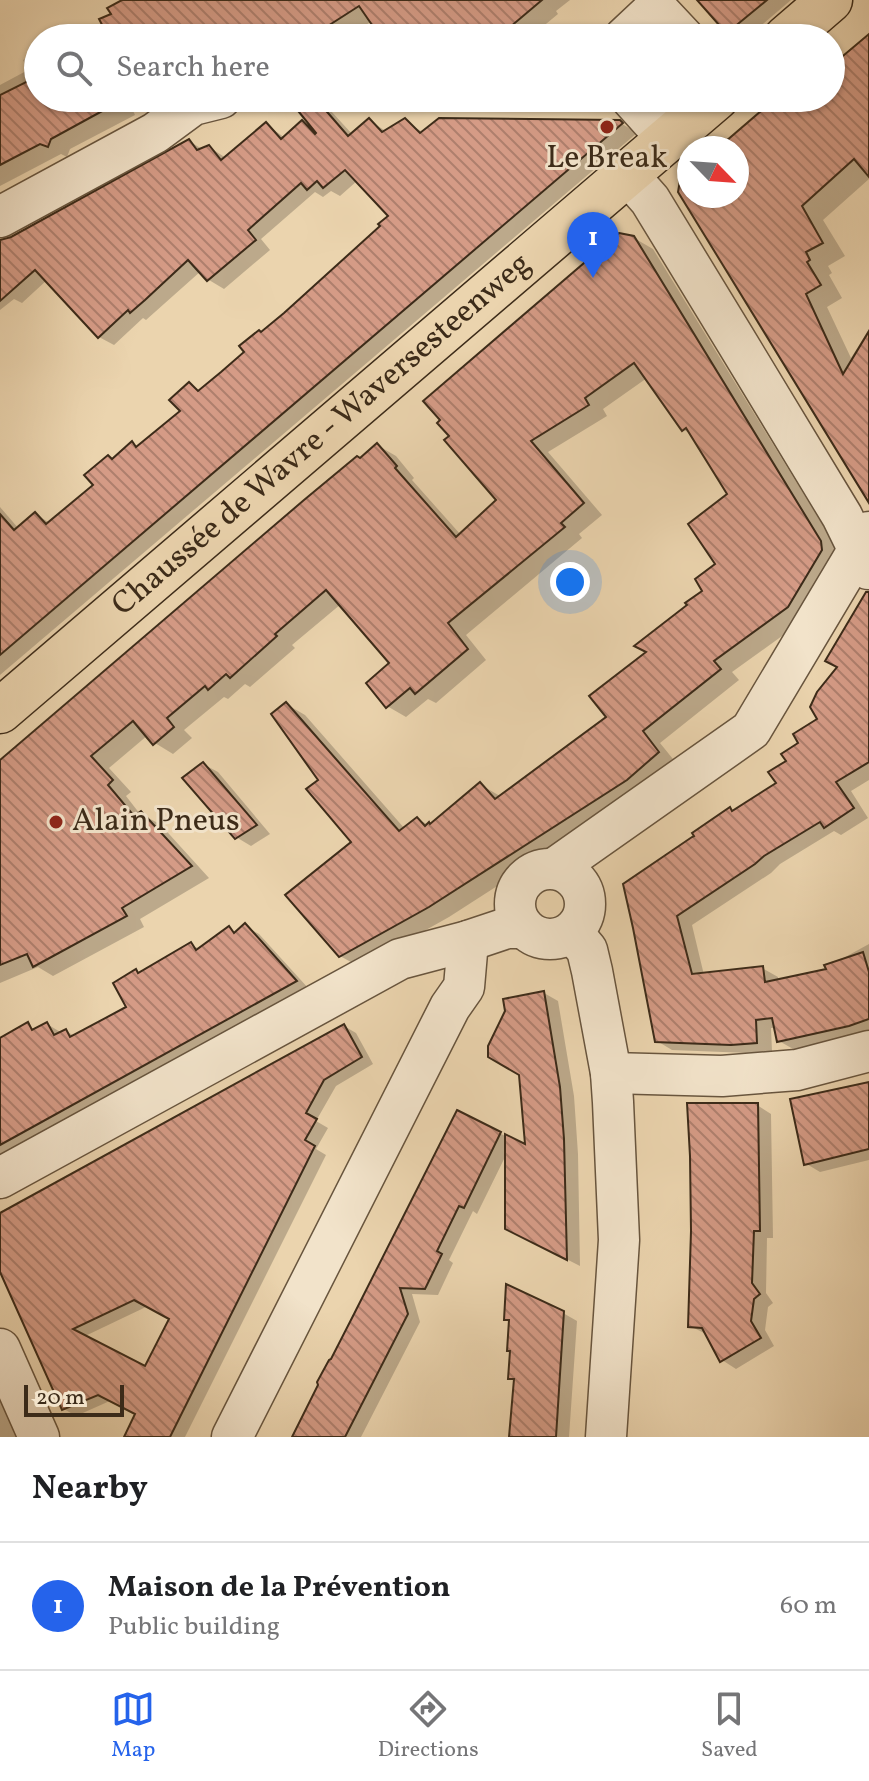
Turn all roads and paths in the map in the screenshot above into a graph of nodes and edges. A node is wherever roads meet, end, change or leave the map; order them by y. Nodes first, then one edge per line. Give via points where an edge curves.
1 (830, 0) edge
2 (656, 4) edge
3 (637, 24) edge
4 (672, 24) edge
5 (802, 24) edge
6 (184, 112) edge
7 (644, 112) edge
8 (700, 112) edge
9 (668, 139) junction
10 (627, 174) junction
11 (0, 217) edge
12 (866, 551) edge
13 (0, 711) edge
14 (570, 881) junction
15 (517, 889) junction
16 (523, 928) junction
17 (572, 932) junction
18 (451, 945) junction
19 (869, 1051) edge
20 (611, 1073) junction
21 (0, 1178) edge
22 (0, 1349) edge
23 (39, 1437) edge
24 (232, 1437) edge
25 (606, 1437) edge

1 - 5 main road
2 - 3 street
2 - 4 street
6 - 11 street via 155,133
7 - 9 street
8 - 9 main road, Chaussée de Wavre - Waversesteenweg
9 - 10 main road, Chaussée de Wavre - Waversesteenweg
10 - 12 street via 650,200
10 - 13 main road, Chaussée de Wavre - Waversesteenweg
12 - 14 street via 751,730 618,824
14 - 15 street via 544,869
14 - 17 street via 586,904
15 - 16 street via 516,917
15 - 18 street via 460,920
16 - 17 street via 547,940
16 - 18 street
17 - 20 street via 587,950
18 - 21 street via 400,959
18 - 24 street via 450,1007
19 - 20 street via 797,1070 722,1076
20 - 25 street via 619,1240
22 - 23 street

